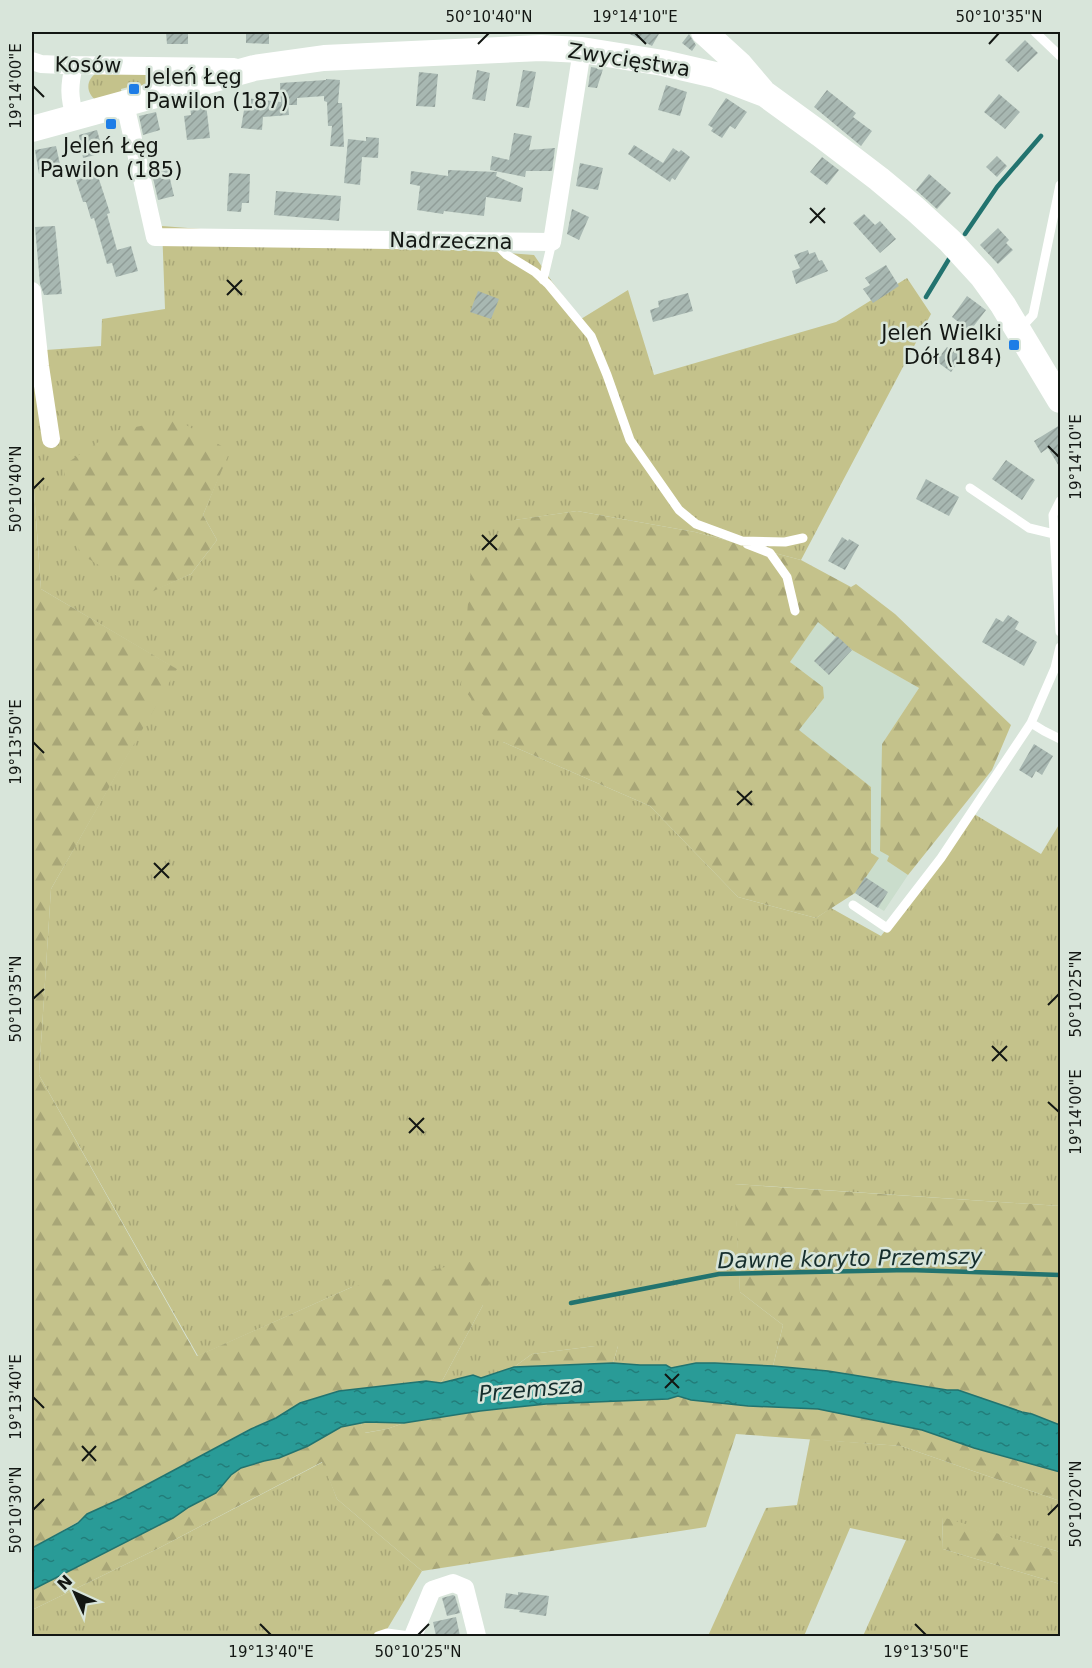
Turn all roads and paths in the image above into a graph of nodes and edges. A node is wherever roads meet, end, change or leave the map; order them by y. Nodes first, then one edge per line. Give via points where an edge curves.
1 (704, 32) edge
2 (1035, 32) edge
3 (582, 50) junction
4 (1060, 56) edge
5 (32, 61) edge
6 (74, 65) junction
7 (254, 68) junction
8 (765, 94) junction
9 (125, 104) junction
10 (75, 117) junction
11 (32, 129) edge
12 (1060, 185) edge
13 (494, 241) junction
14 (552, 242) junction
15 (543, 280) junction
16 (32, 291) edge
17 (1018, 331) junction
18 (1060, 400) edge
19 (51, 439) dead end
20 (970, 488) dead end
21 (1060, 501) edge
22 (1054, 534) junction
23 (802, 538) dead end
24 (742, 542) junction
25 (795, 611) dead end
26 (1060, 632) edge
27 (1060, 646) edge
28 (1031, 723) junction
29 (1060, 739) edge
30 (853, 905) dead end
31 (378, 1636) edge
32 (412, 1636) edge
33 (477, 1636) edge

1 - 8 street
2 - 4 lane
3 - 7 street, Zwycięstwa via 541,48 324,58
3 - 8 street, Zwycięstwa via 715,75
3 - 14 street
5 - 6 street, Kosów
6 - 7 street, Kosów
6 - 10 street via 70,100
7 - 9 street, Zwycięstwa
8 - 17 street, Zwycięstwa via 879,179 943,234 981,276
9 - 10 street, Zwycięstwa
9 - 13 street, Nadrzeczna via 155,237
10 - 11 street, Zwycięstwa
12 - 17 lane via 1034,315
13 - 14 street, Nadrzeczna
13 - 15 lane
14 - 15 lane
15 - 24 lane via 591,336 630,440 679,510 696,524
16 - 19 street
17 - 18 street, Zwycięstwa
20 - 22 lane via 1029,528
21 - 22 lane via 1053,515
22 - 26 lane
23 - 24 lane
24 - 25 lane via 770,553 787,577
27 - 28 lane via 1055,668
28 - 29 lane
28 - 30 lane via 941,858 887,928
31 - 32 lane
32 - 33 street via 432,1590 453,1583 465,1588

